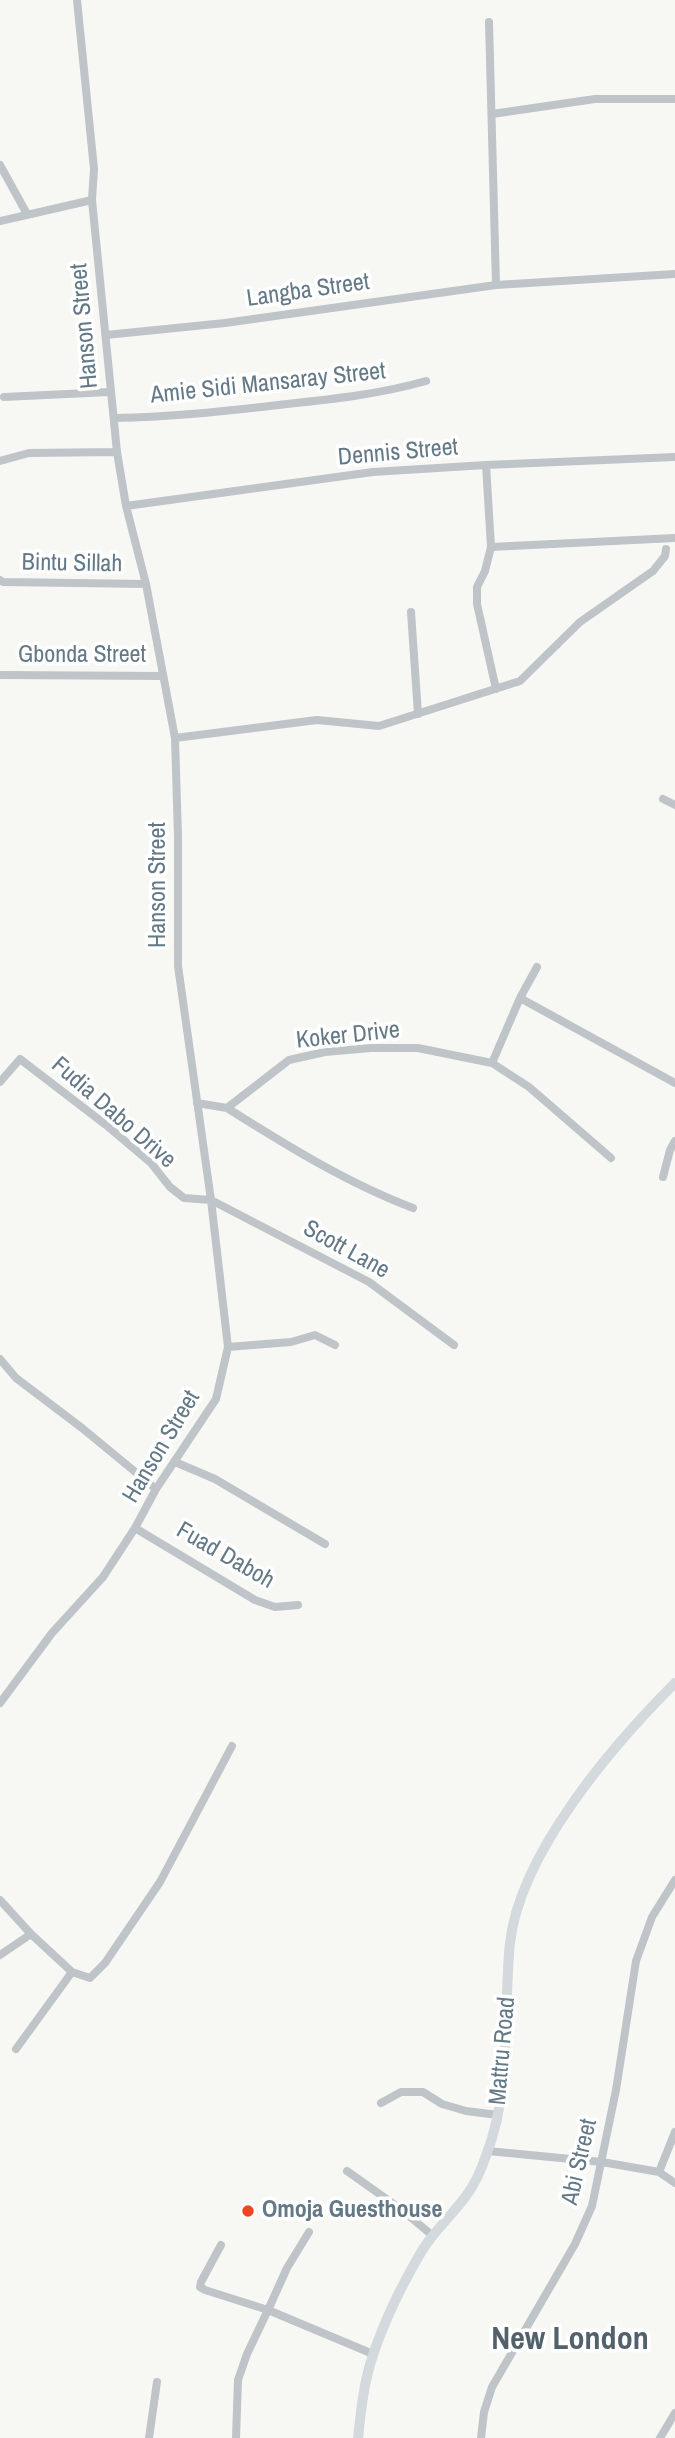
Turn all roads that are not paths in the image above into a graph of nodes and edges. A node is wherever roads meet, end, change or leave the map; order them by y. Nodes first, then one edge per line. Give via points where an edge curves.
1 (77, 0) edge
2 (489, 22) dead end
3 (675, 99) edge
4 (492, 114) junction
5 (0, 165) edge
6 (92, 200) junction
7 (27, 214) junction
8 (0, 221) edge
9 (675, 274) edge
10 (496, 285) junction
11 (106, 335) junction
12 (426, 381) dead end
13 (109, 392) junction
14 (4, 397) dead end
15 (114, 418) junction
16 (117, 452) junction
17 (675, 457) edge
18 (0, 461) edge
19 (486, 465) junction
20 (126, 506) junction
21 (675, 538) edge
22 (491, 547) junction
23 (666, 549) dead end
24 (0, 580) edge
25 (146, 584) junction
26 (411, 612) dead end
27 (0, 675) edge
28 (163, 676) junction
29 (496, 689) junction
30 (418, 714) junction
31 (174, 738) junction
32 (663, 799) dead end
33 (675, 805) edge
34 (537, 967) dead end
35 (520, 998) junction
36 (492, 1063) junction
37 (0, 1082) edge
38 (675, 1083) edge
39 (197, 1103) junction
40 (227, 1108) junction
41 (675, 1141) edge
42 (611, 1158) dead end
43 (663, 1177) dead end
44 (211, 1200) junction
45 (413, 1208) dead end
46 (335, 1345) dead end
47 (454, 1345) dead end
48 (228, 1347) junction
49 (0, 1359) edge
50 (175, 1462) junction
51 (156, 1489) junction
52 (135, 1528) junction
53 (326, 1544) dead end
54 (298, 1605) dead end
55 (675, 1683) edge
56 (0, 1703) edge
57 (232, 1745) dead end
58 (675, 1880) edge
59 (0, 1900) edge
60 (31, 1934) junction
61 (0, 1955) edge
62 (72, 1972) junction
63 (16, 2049) dead end
64 (381, 2103) dead end
65 (498, 2115) junction
66 (675, 2132) edge
67 (488, 2151) junction
68 (602, 2162) junction
69 (347, 2172) dead end
70 (659, 2172) junction
71 (675, 2183) edge
72 (309, 2232) dead end
73 (433, 2236) junction
74 (221, 2245) dead end
75 (268, 2310) junction
76 (373, 2354) junction
77 (157, 2382) dead end
78 (675, 2413) edge
79 (149, 2438) edge
80 (236, 2438) edge
81 (358, 2438) edge
82 (481, 2438) edge
83 (660, 2438) edge

1 - 6 street, Hanson Street via 94,169
2 - 4 street
3 - 4 street via 595,99
4 - 10 street
5 - 7 street
6 - 7 street
6 - 11 street, Hanson Street
7 - 8 street
9 - 10 street, Langba Street
10 - 11 street, Langba Street
11 - 13 street, Hanson Street
12 - 15 street, Amie Sidi Mansaray Street via 389,391 301,402 181,416
13 - 14 street
13 - 15 street, Hanson Street
15 - 16 street, Hanson Street
16 - 18 street via 29,453
16 - 20 street, Hanson Street
17 - 19 street, Dennis Street
19 - 20 street, Dennis Street via 373,472
19 - 22 street
20 - 25 street, Hanson Street
21 - 22 street
22 - 29 street via 477,587 477,604
23 - 29 street via 653,572 580,622 520,681
24 - 25 street, Bintu Sillah
25 - 28 street, Hanson Street
26 - 30 street
27 - 28 street, Gbonda Street
28 - 31 street, Hanson Street
29 - 30 street
30 - 31 street via 379,726 317,720
31 - 39 street, Hanson Street via 178,966
32 - 33 street
34 - 35 street
35 - 36 street
35 - 38 street
36 - 40 street, Koker Drive via 418,1048 325,1052 289,1060
36 - 42 street, Koker Drive via 529,1087
37 - 44 street, Fudia Dabo Drive via 20,1059 151,1163 184,1198
39 - 40 street
39 - 44 street, Hanson Street
40 - 45 street via 377,1194
41 - 43 street
44 - 47 street, Scott Lane via 369,1282
44 - 48 street, Hanson Street
46 - 48 street via 315,1335 291,1342
48 - 50 street, Hanson Street via 216,1399
49 - 51 street via 16,1378
50 - 51 street, Hanson Street
50 - 53 street via 215,1479
51 - 52 street, Hanson Street
52 - 54 street, Fuad Daboh via 255,1600 275,1607
52 - 56 street, Hanson Street via 103,1577 51,1633
55 - 65 main road, Mattru Road via 582,1791 525,1886 510,1943
57 - 62 street via 160,1882 105,1963 90,1978
58 - 68 street, Abi Street via 652,1917 636,1961
59 - 60 street
60 - 61 street
60 - 62 street
62 - 63 street
64 - 65 street via 401,2092 423,2092 454,2108
65 - 67 main road, Mattru Road
66 - 70 street
67 - 68 street
67 - 73 main road, Mattru Road via 468,2193
68 - 70 street
68 - 82 street, Abi Street via 592,2206 575,2244 492,2387
69 - 73 street
70 - 71 street
72 - 75 street
73 - 76 main road, Mattru Road via 405,2283
74 - 75 street via 201,2287
75 - 76 street
75 - 80 street via 239,2380
76 - 81 main road, Mattru Road
77 - 79 street
78 - 83 street

